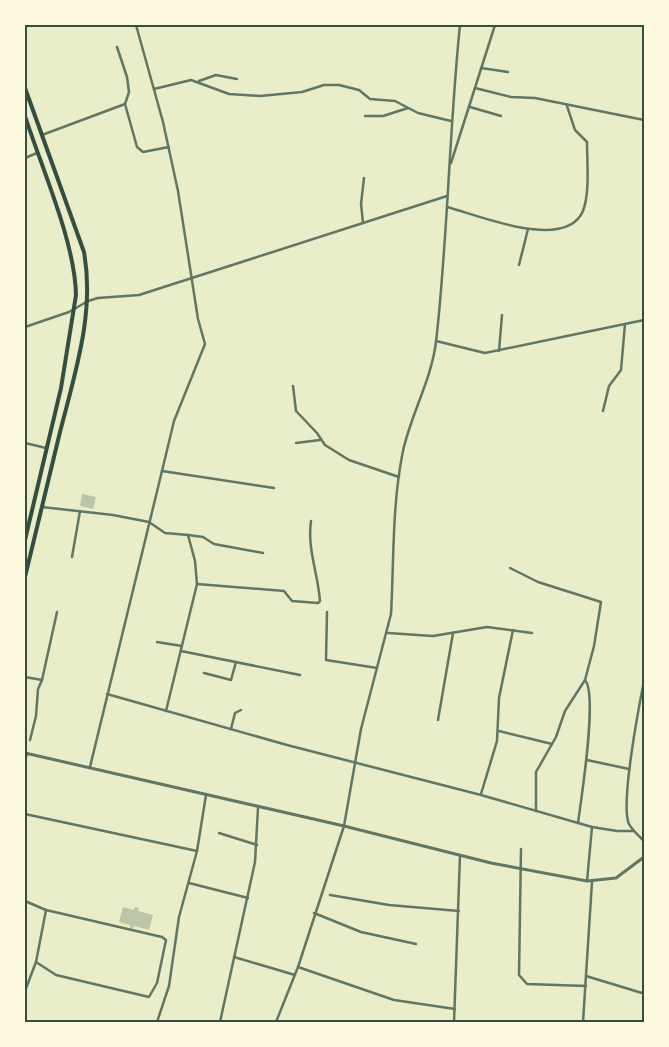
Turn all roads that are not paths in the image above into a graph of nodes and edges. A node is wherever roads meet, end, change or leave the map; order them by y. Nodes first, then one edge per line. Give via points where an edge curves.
1 (136, 25) edge
2 (460, 25) edge
3 (495, 25) edge
4 (117, 47) dead end
5 (481, 68) junction
6 (508, 72) dead end
7 (238, 79) dead end
8 (198, 81) junction
9 (25, 88) edge
10 (475, 88) junction
11 (154, 89) junction
12 (125, 104) junction
13 (567, 106) junction
14 (470, 107) junction
15 (408, 108) junction
16 (25, 116) edge
17 (365, 116) dead end
18 (501, 116) dead end
19 (644, 120) edge
20 (450, 121) junction
21 (41, 136) junction
22 (168, 147) junction
23 (37, 153) junction
24 (25, 158) edge
25 (449, 167) junction
26 (364, 178) dead end
27 (446, 196) junction
28 (447, 207) junction
29 (363, 223) junction
30 (528, 229) junction
31 (519, 265) dead end
32 (192, 277) junction
33 (88, 301) junction
34 (74, 310) junction
35 (502, 315) dead end
36 (644, 320) edge
37 (625, 324) junction
38 (25, 327) edge
39 (436, 341) junction
40 (499, 351) junction
41 (292, 386) dead end
42 (603, 411) dead end
43 (320, 440) junction
44 (25, 443) edge
45 (296, 443) dead end
46 (46, 448) junction
47 (162, 471) junction
48 (399, 478) junction
49 (274, 488) dead end
50 (42, 507) junction
51 (80, 512) junction
52 (311, 521) dead end
53 (149, 522) junction
54 (188, 535) junction
55 (25, 537) edge
56 (263, 553) dead end
57 (72, 557) dead end
58 (510, 568) dead end
59 (25, 577) edge
60 (197, 584) junction
61 (57, 612) dead end
62 (327, 612) dead end
63 (513, 630) junction
64 (453, 632) junction
65 (388, 633) junction
66 (532, 633) dead end
67 (157, 642) dead end
68 (182, 646) junction
69 (181, 651) junction
70 (236, 662) junction
71 (377, 668) junction
72 (204, 673) dead end
73 (300, 675) dead end
74 (25, 677) edge
75 (42, 680) junction
76 (585, 680) junction
77 (644, 682) edge
78 (107, 694) junction
79 (241, 710) dead end
80 (166, 711) junction
81 (438, 720) dead end
82 (231, 729) junction
83 (499, 731) junction
84 (30, 740) dead end
85 (552, 744) junction
86 (26, 754) edge
87 (25, 760) edge
88 (586, 760) junction
89 (356, 763) junction
90 (90, 767) junction
91 (630, 769) junction
92 (206, 795) junction
93 (481, 795) junction
94 (258, 808) junction
95 (536, 811) junction
96 (25, 814) edge
97 (578, 823) junction
98 (344, 826) junction
99 (592, 827) junction
100 (634, 831) junction
101 (219, 833) dead end
102 (644, 841) edge
103 (257, 845) junction
104 (521, 849) dead end
105 (197, 850) junction
106 (460, 856) junction
107 (644, 857) edge
108 (520, 868) junction
109 (590, 882) junction
110 (189, 883) junction
111 (330, 895) dead end
112 (248, 898) junction
113 (25, 901) edge
114 (46, 910) junction
115 (459, 911) junction
116 (314, 913) junction
117 (416, 944) dead end
118 (234, 957) junction
119 (36, 962) junction
120 (298, 967) junction
121 (295, 975) junction
122 (586, 976) junction
123 (586, 986) junction
124 (25, 991) edge
125 (642, 993) dead end
126 (455, 1009) junction
127 (157, 1022) edge
128 (220, 1022) edge
129 (276, 1022) edge
130 (454, 1022) edge
131 (583, 1022) edge

1 - 11 street
2 - 20 street
3 - 5 street
4 - 12 street via 129,92
5 - 6 street
5 - 10 street
7 - 8 street via 216,75
8 - 11 street
8 - 15 street via 229,94 260,96 339,85 358,90 370,99 396,101
9 - 21 main road
10 - 13 street
10 - 14 street
11 - 22 street
12 - 21 street
12 - 22 street via 138,150 146,152
13 - 19 street
13 - 30 street via 575,130 587,142 586,199 575,220 560,229
14 - 18 street
14 - 25 street
15 - 17 street via 383,116
15 - 20 street via 422,115
16 - 23 main road
20 - 25 street
21 - 33 main road via 84,252
22 - 32 street
23 - 24 street
23 - 34 main road via 68,245 76,280
25 - 27 street
26 - 29 street
27 - 28 street
27 - 29 street
28 - 30 street
28 - 39 street
29 - 32 street
30 - 31 street
32 - 33 street via 139,295
32 - 47 street via 205,348 181,398
33 - 34 street
33 - 50 main road via 71,390
34 - 38 street
34 - 46 main road
35 - 40 street
36 - 37 street
37 - 40 street
37 - 42 street via 621,370 609,386
39 - 40 street via 478,352
39 - 48 street via 431,370 407,434
41 - 43 street via 296,412
43 - 45 street
43 - 48 street via 349,460
44 - 46 street
46 - 55 main road
47 - 49 street
47 - 53 street
48 - 65 street via 392,614
50 - 51 street
50 - 59 main road
51 - 53 street
51 - 57 street
52 - 60 street via 310,551 319,588 318,603 292,601 284,591
53 - 54 street via 165,533
53 - 78 street
54 - 56 street via 203,537 214,544
54 - 60 street
58 - 76 street via 538,582 601,602
60 - 68 street
61 - 75 street
62 - 71 street via 326,660
63 - 64 street via 487,627
63 - 66 street
63 - 83 street via 499,698
64 - 65 street via 433,636
64 - 81 street
65 - 71 street
67 - 68 street
68 - 69 street
69 - 70 street
69 - 80 street
70 - 72 street via 231,680
70 - 73 street
71 - 89 street
74 - 75 street
75 - 84 street
76 - 85 street via 565,711
76 - 88 street via 589,686
77 - 91 street
78 - 80 street
78 - 90 street
79 - 82 street via 235,713
80 - 82 street
82 - 89 street
83 - 85 street
83 - 93 street
85 - 95 street via 536,776
86 - 87 street
86 - 90 street
88 - 91 street
88 - 97 street
89 - 93 street
89 - 98 street
90 - 92 street
91 - 100 street via 628,821
92 - 94 street
92 - 105 street
93 - 95 street
94 - 98 street
94 - 103 street
95 - 97 street
96 - 105 street
97 - 99 street
98 - 106 street
98 - 116 street
99 - 100 street
99 - 109 street
100 - 102 street
101 - 103 street
103 - 112 street
104 - 108 street
105 - 110 street
106 - 108 street
106 - 115 street
107 - 109 street via 616,878
108 - 109 street
108 - 123 street via 518,975 527,984
109 - 122 street
110 - 112 street
110 - 127 street via 179,917 168,986
111 - 115 street via 389,905
112 - 118 street
113 - 114 street
114 - 119 street
114 - 119 street via 164,937 164,951 157,982 149,997 56,975
115 - 126 street
116 - 117 street via 361,932
116 - 120 street
118 - 121 street
118 - 128 street
119 - 124 street
120 - 121 street
120 - 126 street via 394,1000
121 - 129 street
122 - 123 street
122 - 125 street
123 - 131 street
126 - 130 street

